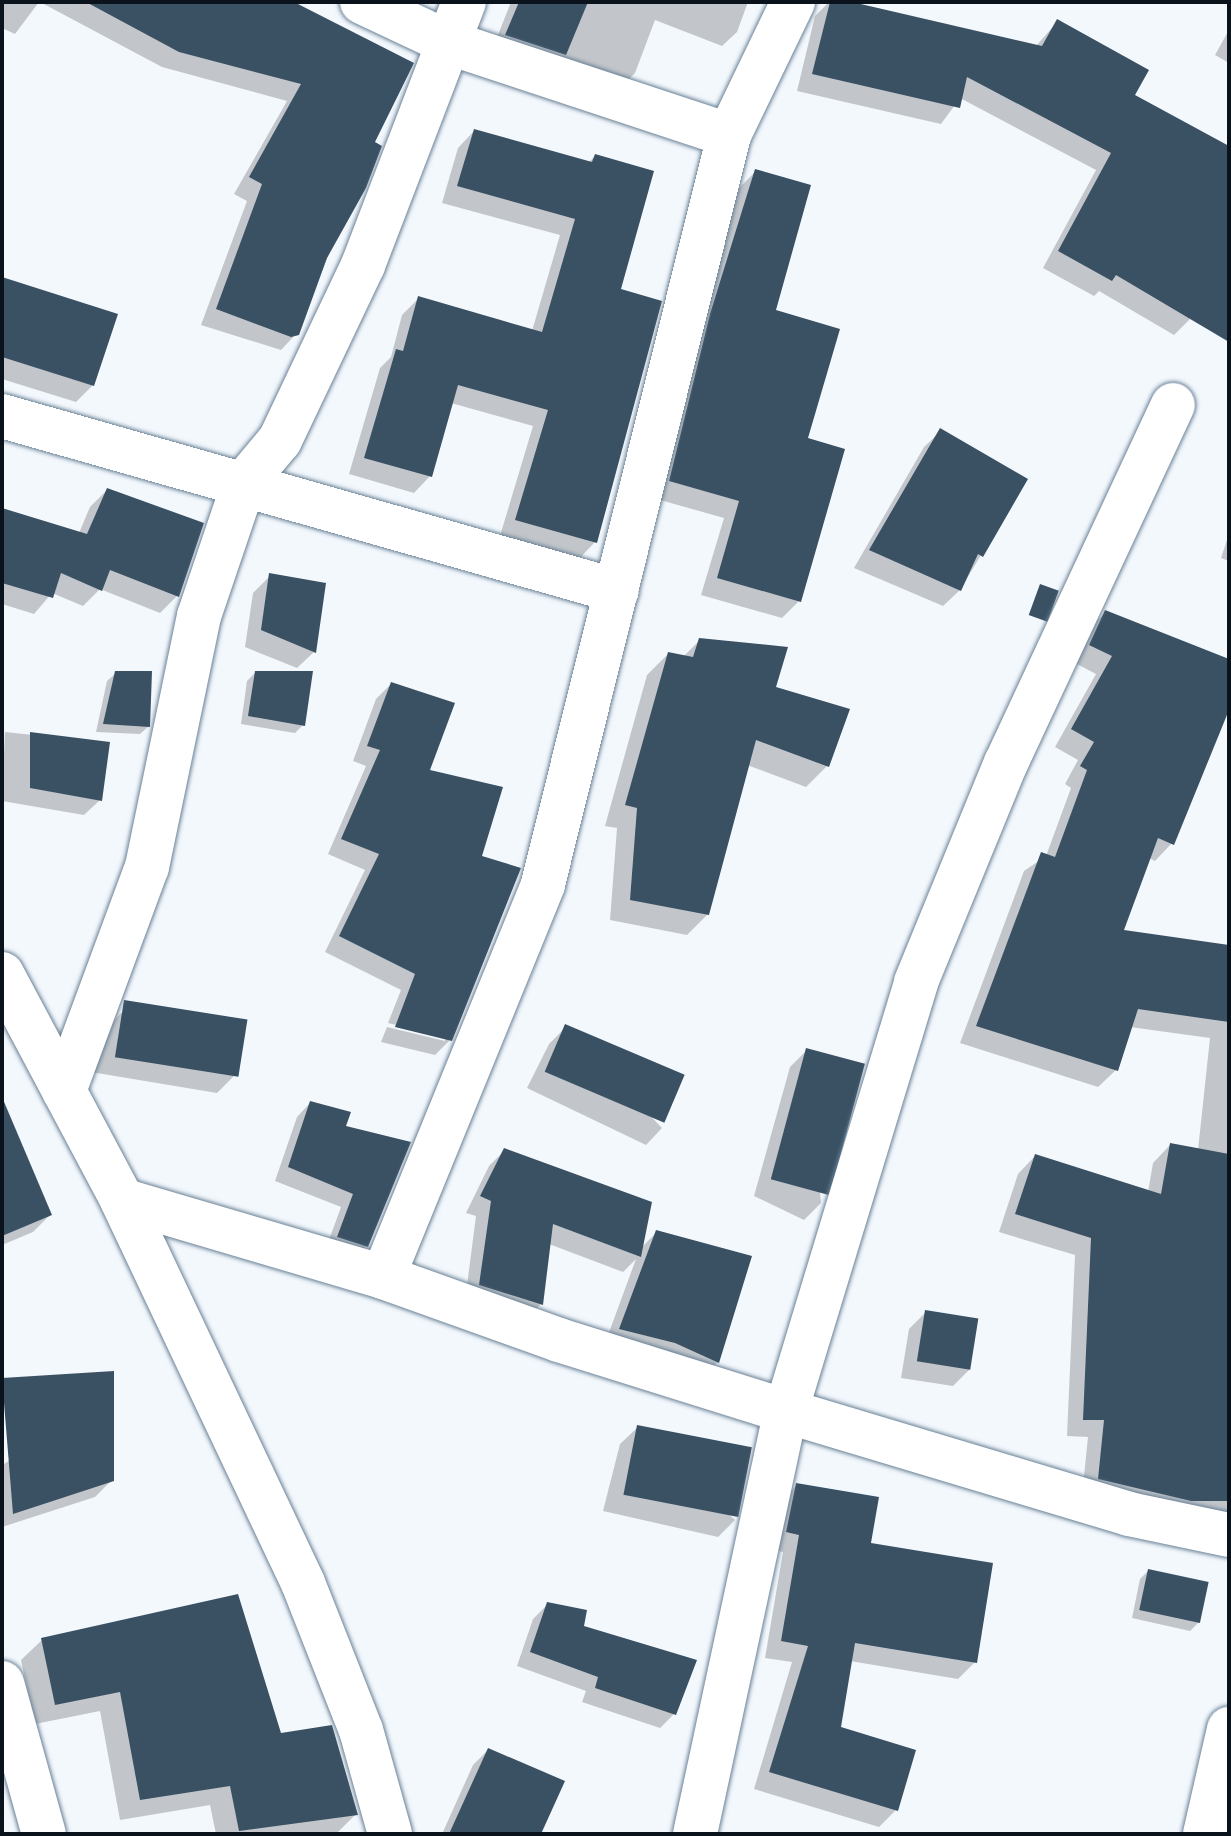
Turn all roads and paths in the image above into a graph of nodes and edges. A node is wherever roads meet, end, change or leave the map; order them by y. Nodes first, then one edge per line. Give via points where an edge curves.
1 (362, 2) edge
2 (464, 2) edge
3 (793, 2) edge
4 (447, 42) junction
5 (729, 135) junction
6 (1173, 405) dead end
7 (2, 416) edge
8 (244, 483) junction
9 (617, 591) junction
10 (2, 974) edge
11 (64, 1091) junction
12 (122, 1200) junction
13 (383, 1277) junction
14 (786, 1411) junction
15 (1229, 1535) edge
16 (2, 1683) edge
17 (1229, 1729) edge
18 (44, 1834) edge
19 (390, 1834) edge
20 (695, 1834) edge
21 (1205, 1834) edge

1 - 4 street
2 - 4 street
3 - 5 street
4 - 5 street
4 - 8 street via 363,265 280,440
5 - 9 street
6 - 14 street via 1006,763 916,982
7 - 8 street
8 - 9 street
8 - 11 street via 199,616 147,867
9 - 13 street via 543,884
10 - 11 street
11 - 12 street
12 - 13 street
12 - 19 street via 321,1627 361,1730
13 - 14 street
14 - 15 street via 1129,1514
14 - 20 street
16 - 18 street
17 - 21 street

